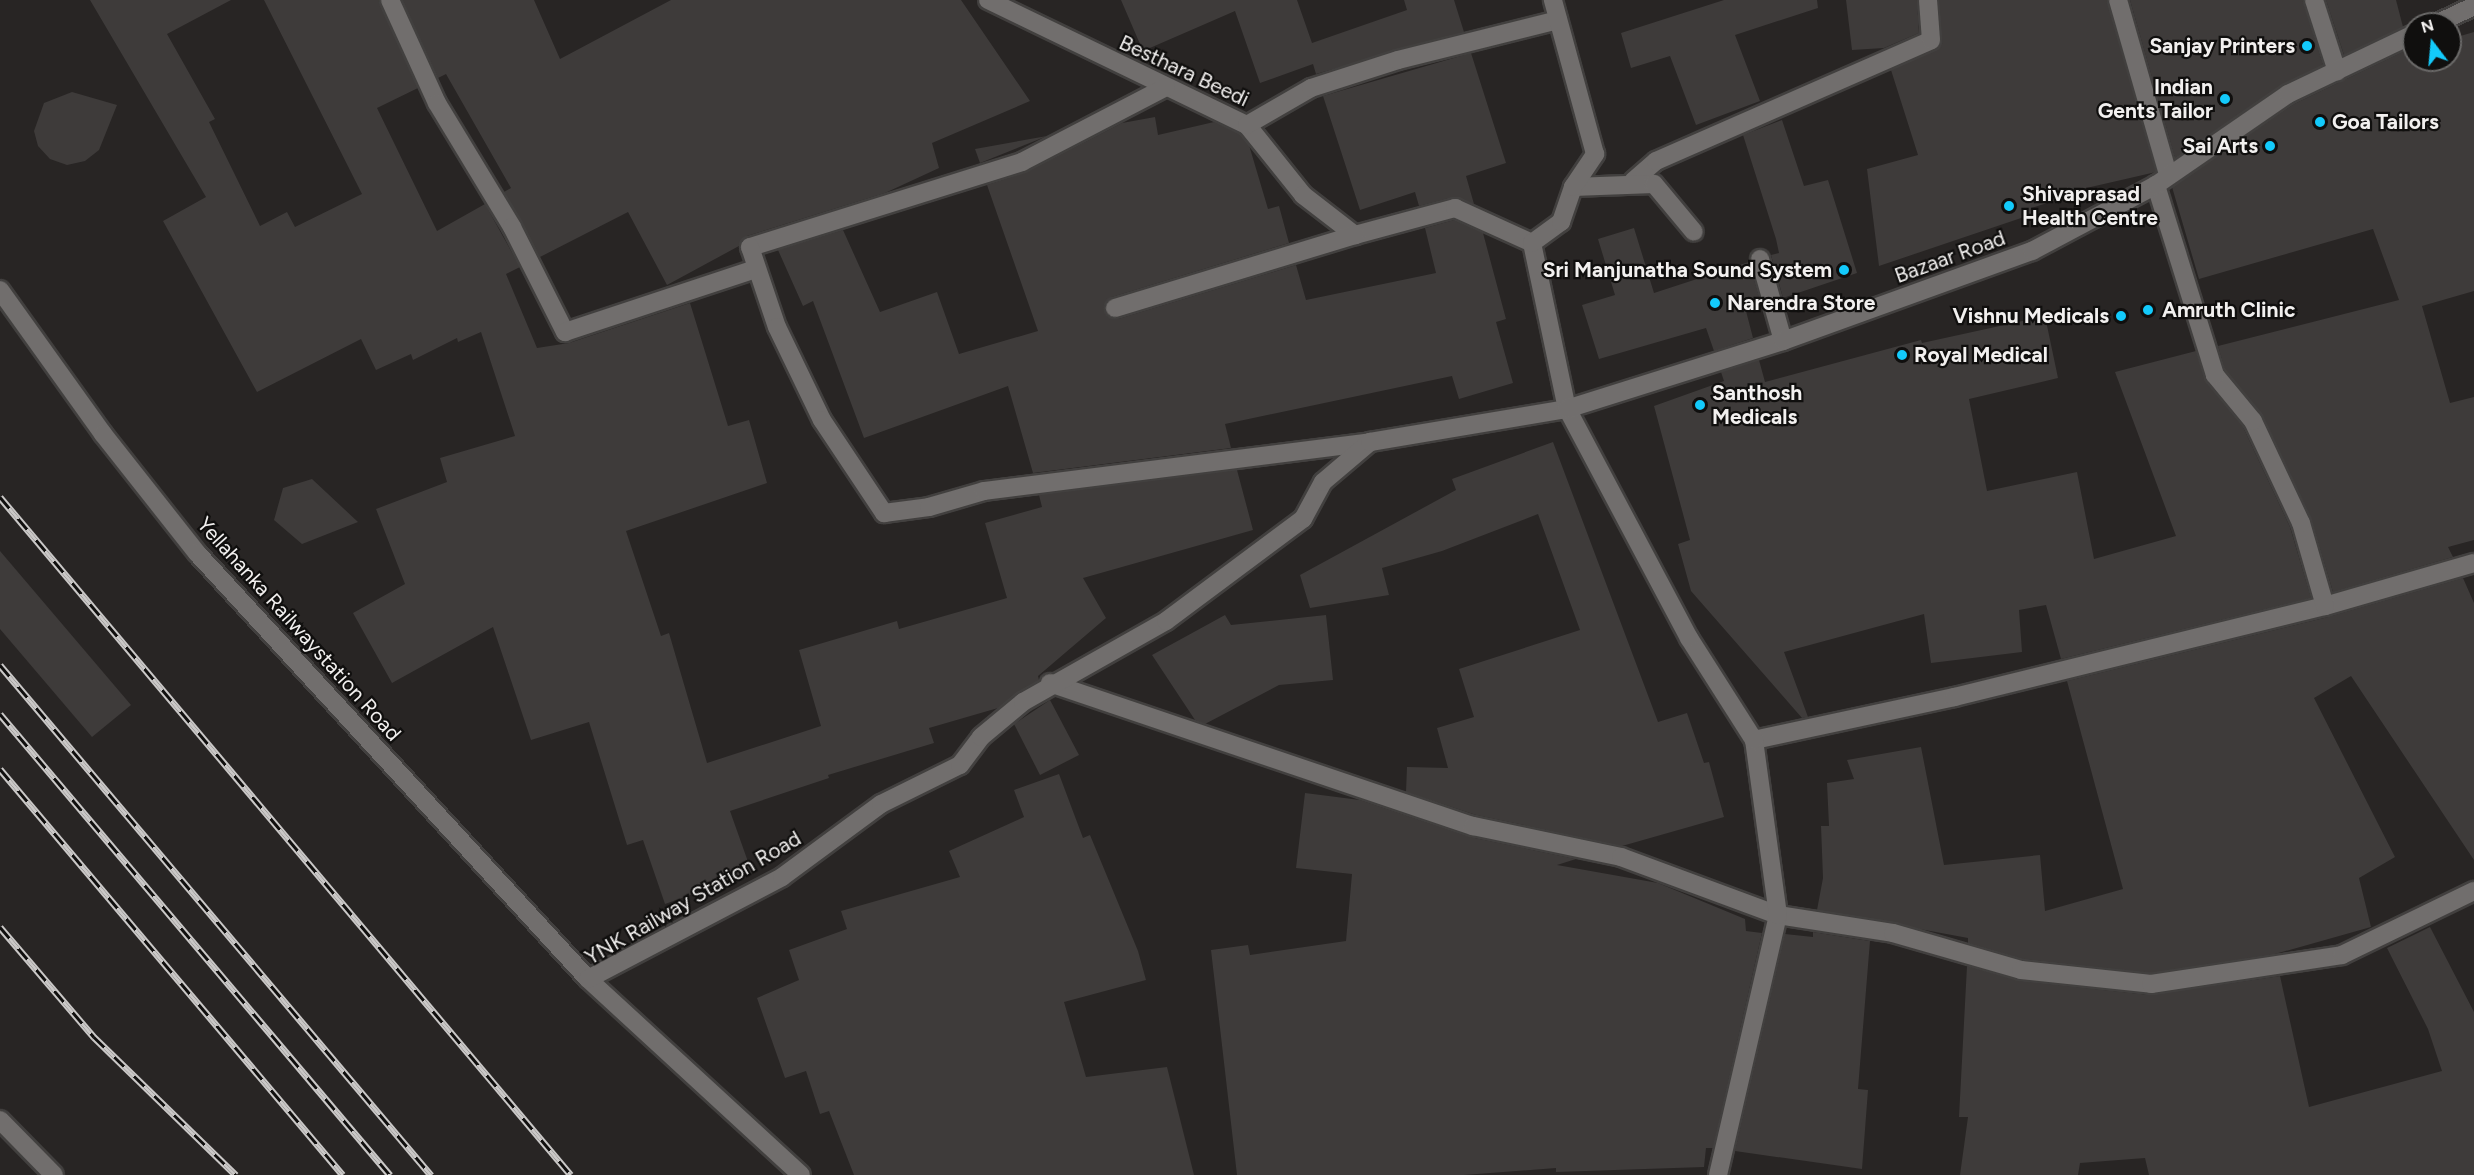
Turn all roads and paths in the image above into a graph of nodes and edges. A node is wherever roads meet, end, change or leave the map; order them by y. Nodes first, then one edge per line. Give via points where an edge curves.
1 (390, 0) edge
2 (1553, 0) edge
3 (1928, 0) edge
4 (2118, 0) edge
5 (2314, 0) edge
6 (994, 2) edge
7 (1558, 20) junction
8 (2402, 40) edge
9 (2337, 71) junction
10 (1166, 87) junction
11 (1247, 125) junction
12 (2162, 180) junction
13 (1633, 182) junction
14 (1573, 187) junction
15 (1694, 232) dead end
16 (1355, 235) junction
17 (1532, 243) junction
18 (1760, 259) dead end
19 (756, 269) junction
20 (0, 290) edge
21 (1115, 308) dead end
22 (1783, 341) junction
23 (1567, 409) junction
24 (1370, 442) junction
25 (2474, 563) edge
26 (2325, 606) junction
27 (1050, 683) junction
28 (1754, 740) junction
29 (2474, 891) edge
30 (1778, 915) junction
31 (588, 979) junction
32 (0, 1120) edge
33 (54, 1175) edge
34 (801, 1175) edge
35 (1718, 1175) edge

1 - 19 street via 437,103 512,227 565,332
2 - 7 street
3 - 13 street via 1931,40 1656,161
4 - 12 street
5 - 9 street
6 - 10 street, Besthara Beedi
7 - 11 street via 1398,60 1311,88
7 - 14 street via 1595,154
8 - 9 street, Bazaar Road
9 - 12 street, Bazaar Road via 2288,94
10 - 11 street, Besthara Beedi
10 - 19 street via 1022,162 750,246
11 - 16 street, Besthara Beedi via 1303,195
12 - 22 street, Bazaar Road via 2032,251
12 - 26 street via 2215,375 2253,421 2301,523
13 - 14 street
13 - 15 street via 1654,184
14 - 17 street via 1561,222
16 - 17 street via 1455,208
16 - 21 street
17 - 23 street
18 - 22 street
19 - 24 street via 777,327 822,420 884,513 929,507 984,491
20 - 31 street, Yellahanka Railwaystation Road via 103,434 197,553
22 - 23 street, Bazaar Road
23 - 24 street
23 - 28 street via 1689,638
24 - 27 street, YNK Railway Station Road via 1323,482 1303,519 1166,621
25 - 26 street
26 - 28 street
27 - 30 street via 1473,826 1621,857
27 - 31 street, YNK Railway Station Road via 981,737 960,765 881,804 782,878
28 - 30 street
29 - 30 street via 2342,954 2151,984 2021,970 1893,933
30 - 35 street
31 - 34 street, YNK Railway Station Road
32 - 33 street

